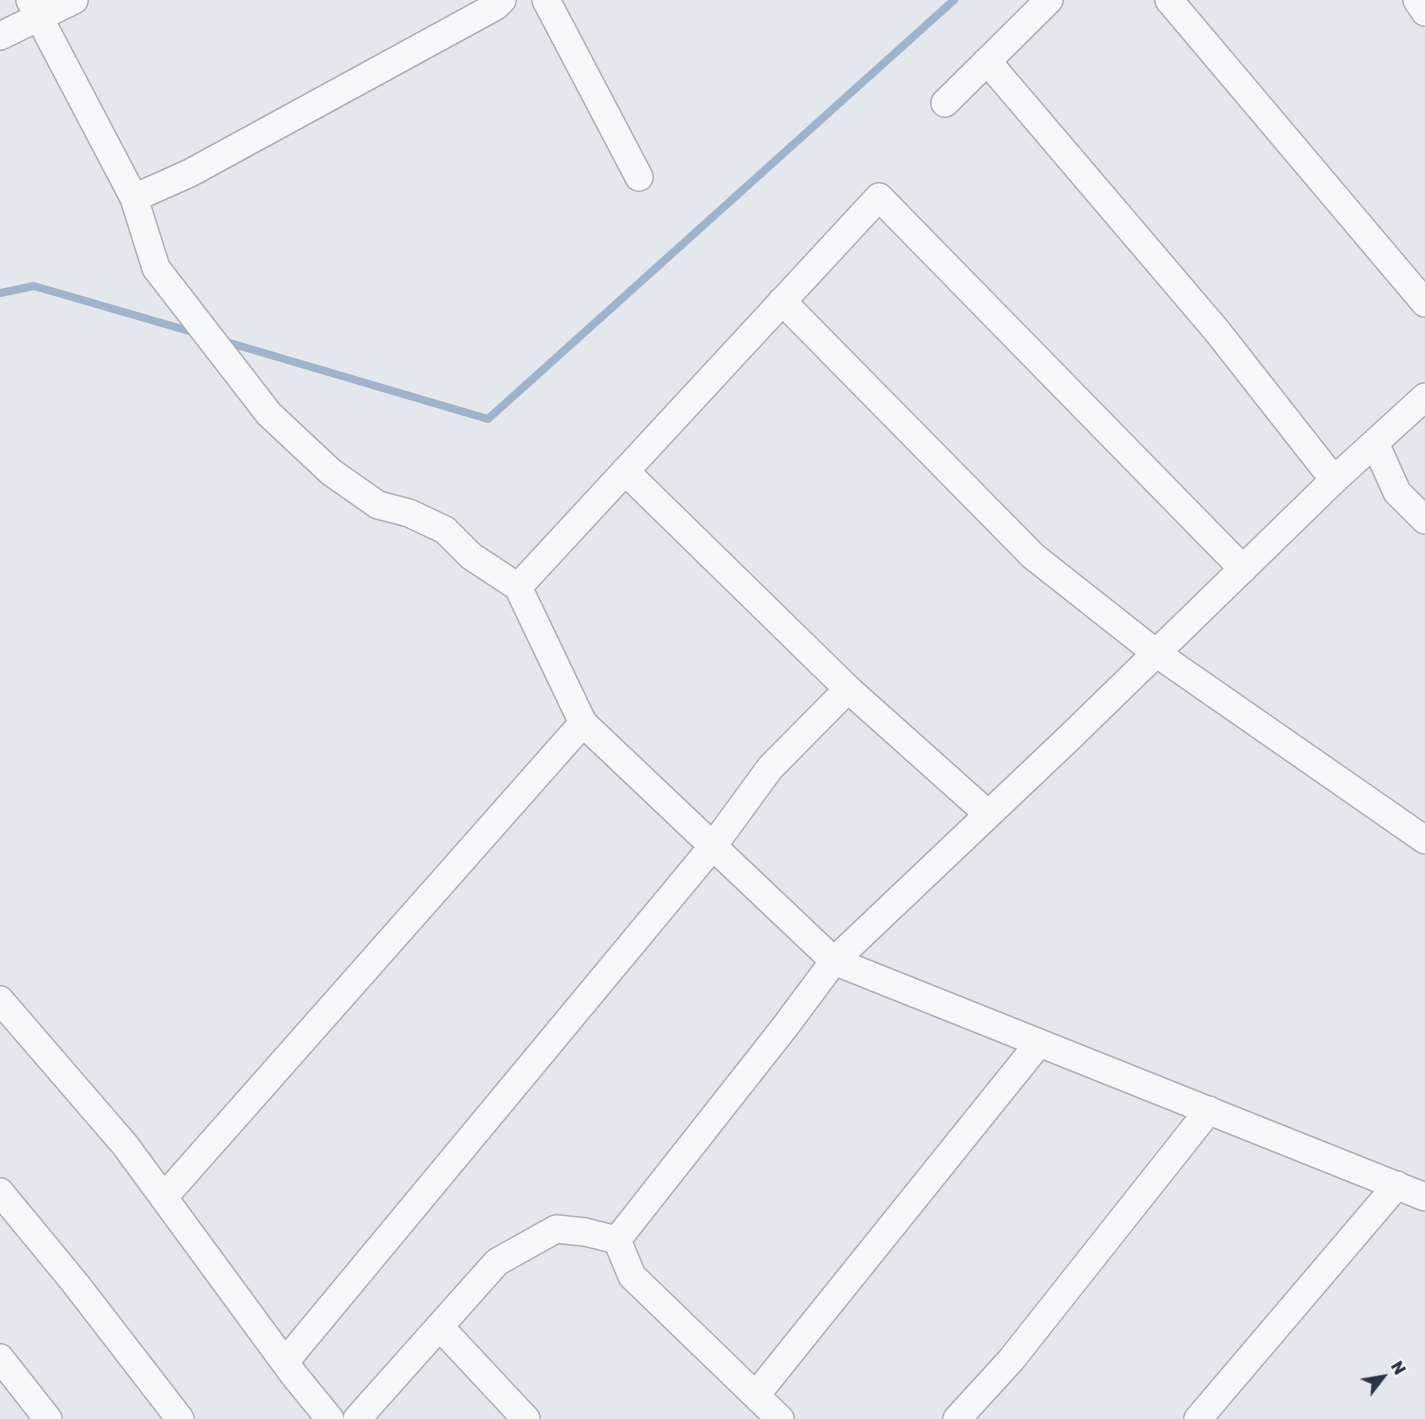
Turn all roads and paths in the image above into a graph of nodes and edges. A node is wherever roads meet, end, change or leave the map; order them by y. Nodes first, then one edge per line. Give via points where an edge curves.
1 (74, 0) edge
2 (502, 0) edge
3 (546, 0) edge
4 (1049, 0) edge
5 (1169, 0) edge
6 (1417, 0) edge
7 (35, 9) edge
8 (1425, 12) edge
9 (0, 36) edge
10 (987, 61) junction
11 (945, 103) dead end
12 (639, 177) dead end
13 (134, 198) junction
14 (782, 301) junction
15 (1425, 303) edge
16 (1425, 397) edge
17 (1375, 443) junction
18 (625, 471) junction
19 (1334, 480) junction
20 (1425, 520) edge
21 (1243, 569) junction
22 (518, 586) junction
23 (1156, 653) junction
24 (848, 689) junction
25 (583, 723) junction
26 (988, 814) junction
27 (1425, 840) edge
28 (713, 846) junction
29 (834, 961) junction
30 (0, 1000) edge
31 (1039, 1043) junction
32 (1209, 1110) junction
33 (1397, 1185) junction
34 (0, 1192) edge
35 (164, 1197) junction
36 (1425, 1197) edge
37 (617, 1240) junction
38 (440, 1327) junction
39 (0, 1358) edge
40 (285, 1362) junction
41 (756, 1395) junction
42 (48, 1419) edge
43 (180, 1419) edge
44 (330, 1419) edge
45 (357, 1419) edge
46 (526, 1419) edge
47 (780, 1419) edge
48 (957, 1419) edge
49 (1198, 1419) edge

1 - 7 street
2 - 13 street via 190,173
3 - 12 street
4 - 10 street
5 - 15 street
6 - 8 street
7 - 9 street
7 - 13 street
10 - 11 street
10 - 19 street via 1217,331
13 - 22 street via 156,267 269,414 340,479 378,505 409,513 444,530 471,556
14 - 18 street
14 - 21 street via 879,197
14 - 23 street via 1033,556
16 - 17 street
17 - 19 street
17 - 20 street via 1397,492
18 - 22 street
18 - 24 street
19 - 21 street
21 - 23 street
22 - 25 street
23 - 26 street
23 - 27 street
24 - 26 street
24 - 28 street via 770,768
25 - 28 street
25 - 35 street
26 - 29 street
28 - 29 street
28 - 40 street
29 - 31 street
29 - 37 street
30 - 35 street via 125,1145
31 - 32 street
31 - 41 street
32 - 33 street
32 - 48 street via 1011,1360
33 - 36 street
33 - 49 street
34 - 43 street
35 - 40 street
37 - 38 street via 556,1229 497,1262
37 - 41 street via 632,1276
38 - 45 street
38 - 46 street
39 - 42 street
40 - 44 street
41 - 47 street

